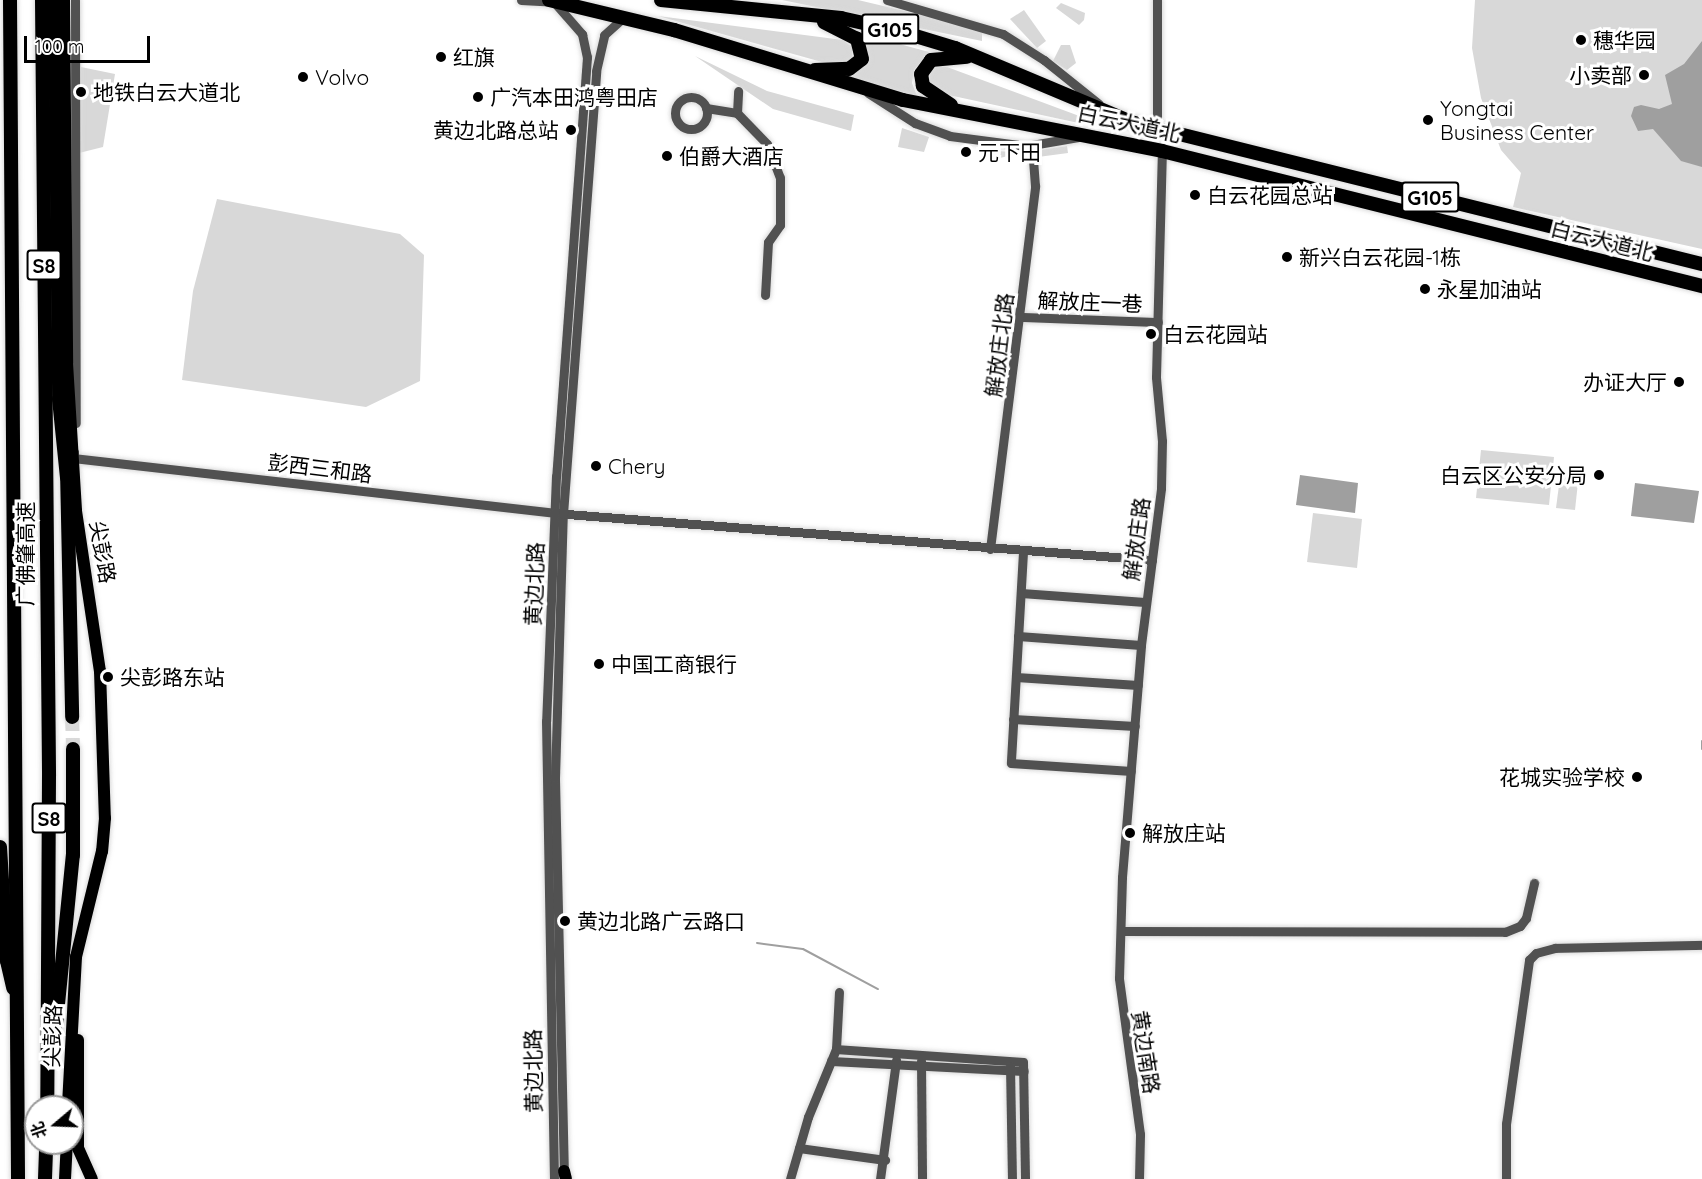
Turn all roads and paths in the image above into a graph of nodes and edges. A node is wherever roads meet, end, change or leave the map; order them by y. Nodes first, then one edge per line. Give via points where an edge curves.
1 (10, 0) edge
2 (42, 0) edge
3 (49, 0) edge
4 (55, 0) edge
5 (64, 0) edge
6 (75, 0) edge
7 (521, 0) edge
8 (660, 0) edge
9 (712, 0) edge
10 (887, 0) edge
11 (1157, 0) edge
12 (551, 1) edge
13 (692, 5) junction
14 (799, 14) junction
15 (624, 17) junction
16 (56, 22) junction
17 (978, 58) junction
18 (801, 70) junction
19 (861, 88) junction
20 (738, 91) dead end
21 (706, 108) dead end
22 (737, 113) junction
23 (966, 113) junction
24 (1113, 115) junction
25 (1157, 129) junction
26 (1086, 135) junction
27 (1032, 146) junction
28 (1162, 151) junction
29 (1702, 264) edge
30 (1702, 286) edge
31 (765, 295) dead end
32 (1022, 317) junction
33 (1158, 322) junction
34 (67, 363) junction
35 (73, 458) junction
36 (67, 478) junction
37 (559, 514) junction
38 (990, 549) junction
39 (1023, 552) junction
40 (1152, 560) junction
41 (1021, 593) junction
42 (1145, 602) junction
43 (1018, 636) junction
44 (1141, 645) junction
45 (1016, 677) junction
46 (1138, 685) junction
47 (72, 717) tunnel mouth
48 (1013, 719) junction
49 (1135, 726) junction
50 (73, 749) tunnel mouth
51 (1131, 771) junction
52 (0, 847) edge
53 (1534, 883) dead end
54 (1121, 931) junction
55 (1702, 945) edge
56 (74, 981) junction
57 (839, 992) dead end
58 (19, 1012) junction
59 (836, 1049) junction
60 (896, 1052) junction
61 (921, 1053) junction
62 (831, 1061) junction
63 (1010, 1065) junction
64 (921, 1066) junction
65 (48, 1095) edge
66 (49, 1095) edge
67 (69, 1095) edge
68 (799, 1148) junction
69 (46, 1155) edge
70 (66, 1155) edge
71 (885, 1160) junction
72 (562, 1177) edge
73 (18, 1179) edge
74 (45, 1179) edge
75 (65, 1179) edge
76 (92, 1179) edge
77 (790, 1179) edge
78 (880, 1179) edge
79 (922, 1179) edge
80 (1012, 1179) edge
81 (1025, 1179) edge
82 (1139, 1179) edge
83 (1506, 1179) edge

1 - 58 highway, 广佛肇高速 / S8
2 - 65 highway, 广佛肇高速 / S8
3 - 16 street
4 - 16 highway
5 - 34 main road
6 - 35 street, 尖彭路 via 73,156 78,381
7 - 12 street
8 - 13 highway, 白云大道北 / G105
9 - 13 street
10 - 24 street via 1003,34 1044,60
11 - 25 street
12 - 15 highway, 白云大道北 / G105
12 - 37 street, 黄边北路 via 582,34 587,57
13 - 14 highway, 白云大道北 / G105
14 - 17 highway, 白云大道北 / G105 via 842,18 899,31
14 - 18 highway via 852,34 863,53 855,68
15 - 18 highway, 白云大道北 / G105
15 - 37 street, 黄边北路 via 604,35 596,71
16 - 36 highway via 59,399
17 - 23 highway via 938,58 926,64 921,74 927,91
17 - 24 highway, 白云大道北 / G105
18 - 19 highway, 白云大道北 / G105
19 - 23 highway, 白云大道北 / G105
19 - 27 street via 907,119 937,132 983,142
20 - 22 street
21 - 22 street
22 - 31 street via 767,144 780,178 780,225 768,242
23 - 26 highway, 白云大道北 / G105
24 - 25 highway, 白云大道北 / G105
25 - 29 highway, 白云大道北 / G105
26 - 27 street
26 - 28 highway, 白云大道北 / G105
27 - 32 street, 解放庄北路 via 1035,186
28 - 30 highway, 白云大道北 / G105
28 - 33 street, 解放庄路
32 - 33 street, 解放庄一巷
32 - 38 street, 解放庄北路
33 - 40 street, 解放庄路 via 1156,377 1162,464
34 - 35 main road
34 - 36 highway
35 - 37 street, 彭西三和路
35 - 56 main road, 尖彭路 via 77,518 100,670 105,818 102,851 79,936
36 - 47 highway
37 - 38 street, 彭西三和路
37 - 72 street, 黄边北路 via 555,778
38 - 39 street, 彭西三和路
39 - 40 street, 彭西三和路
39 - 41 street
40 - 42 street, 解放庄路
41 - 42 street
41 - 43 street
42 - 44 street, 解放庄路
43 - 44 street
43 - 45 street
44 - 46 street, 解放庄路
45 - 46 street
45 - 48 street
46 - 49 street, 解放庄路
48 - 49 street
48 - 51 street via 1011,763
49 - 51 street, 解放庄路
50 - 66 highway via 73,855
51 - 54 street, 解放庄路
52 - 58 highway via 7,962
53 - 54 street via 1526,918 1520,926 1505,932
54 - 82 street, 黄边南路 via 1119,998 1140,1134
55 - 83 street via 1555,948 1536,953 1529,960 1506,1124
56 - 67 main road, 尖彭路
56 - 76 main road via 80,1082 78,1148
57 - 59 street
58 - 73 highway, 广佛肇高速 / S8
59 - 60 street
59 - 62 street
60 - 61 street
60 - 71 street
61 - 63 street
61 - 64 street
62 - 64 street
62 - 68 street
63 - 64 street
63 - 80 street
63 - 81 street via 1023,1062
64 - 79 street
68 - 71 street
68 - 77 street
69 - 74 highway
70 - 75 main road
71 - 78 street

